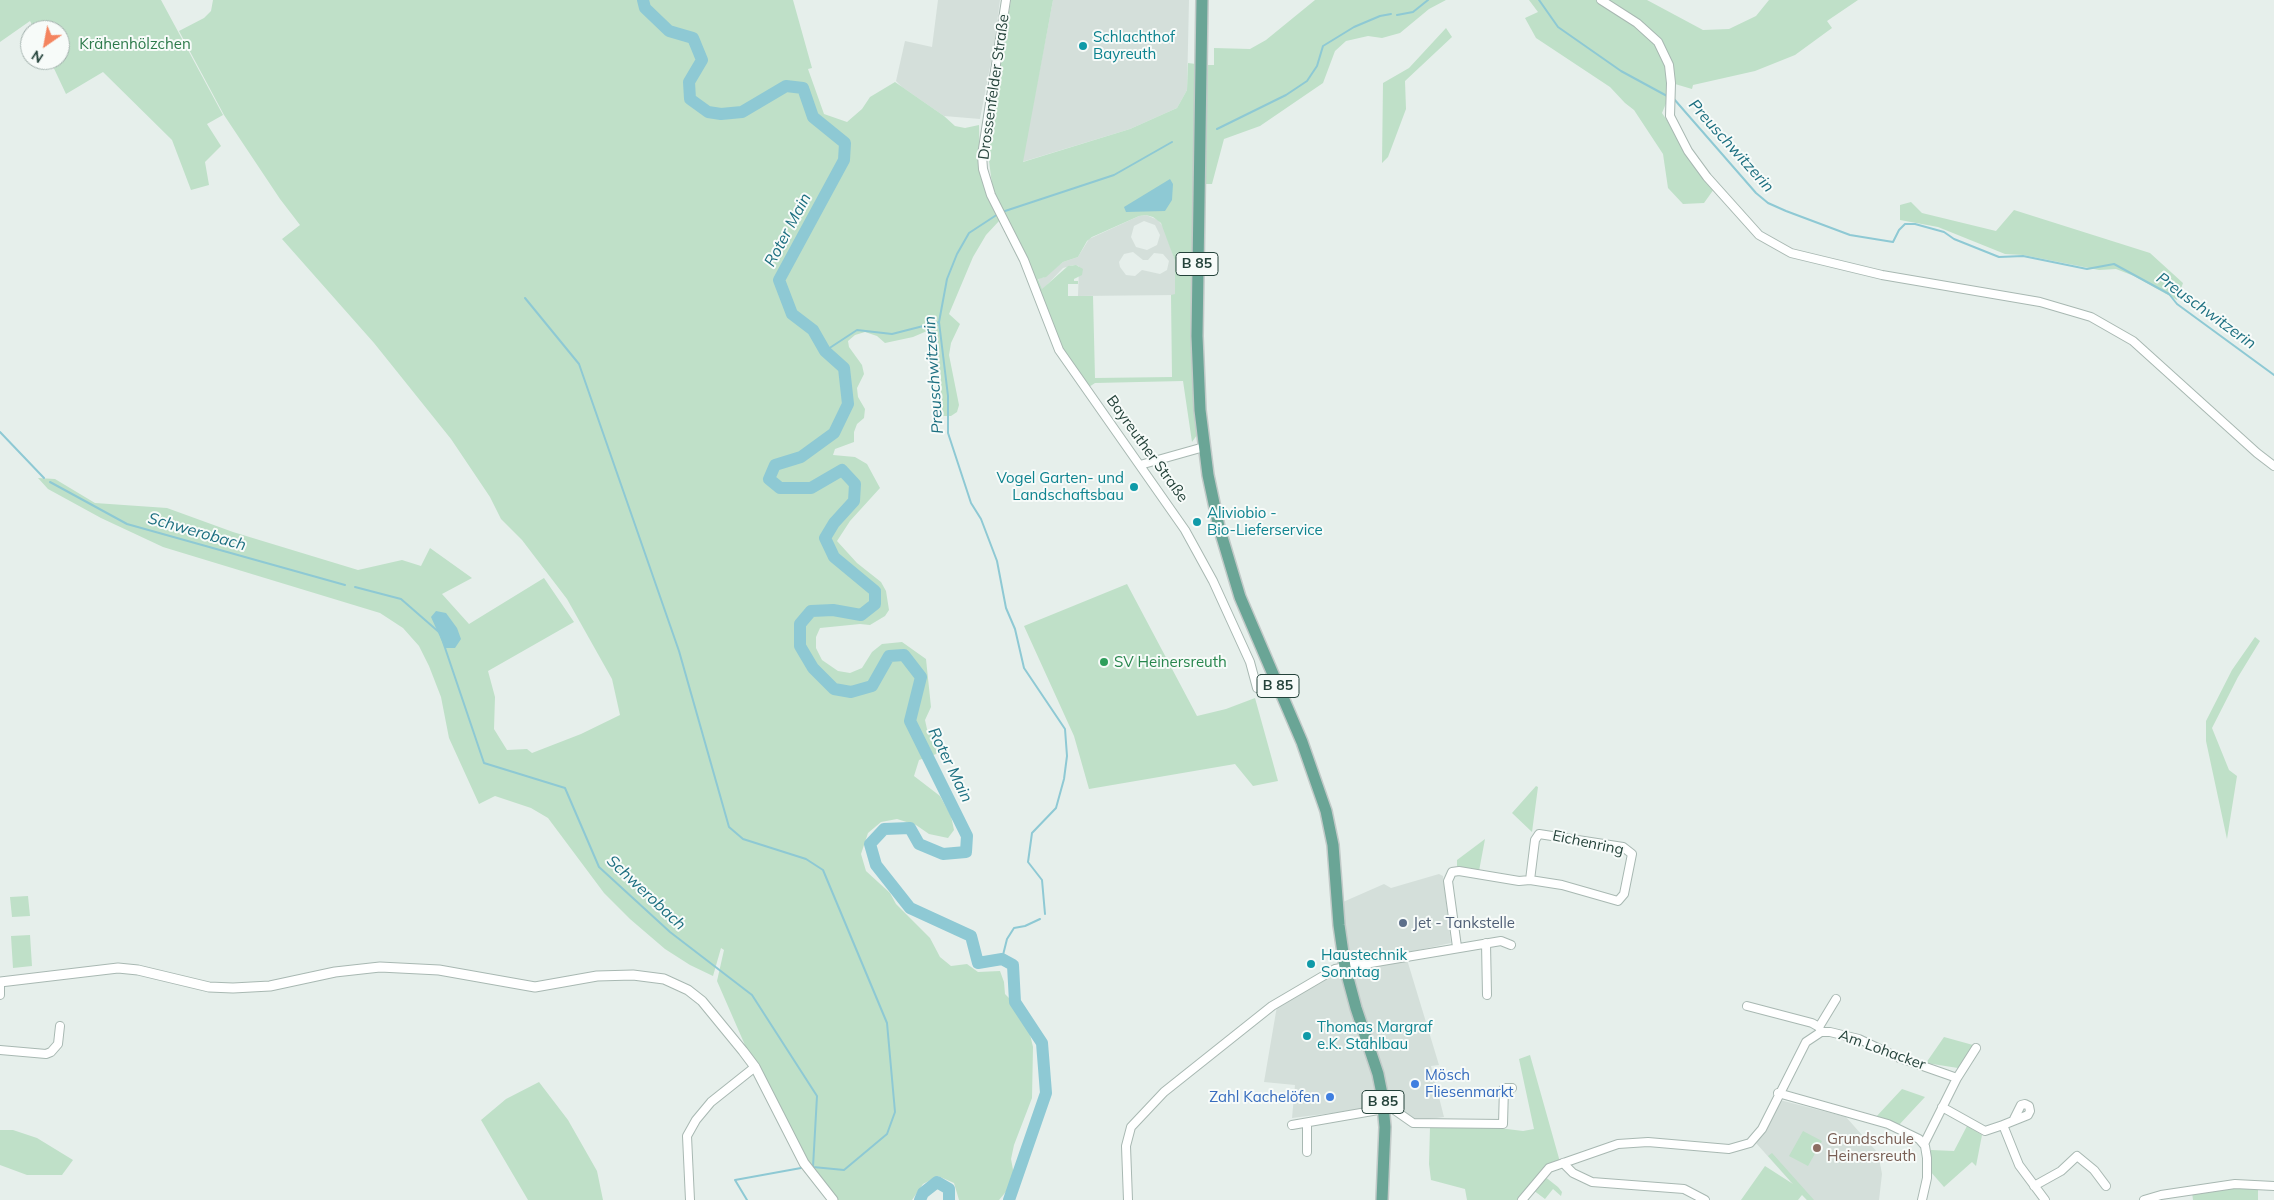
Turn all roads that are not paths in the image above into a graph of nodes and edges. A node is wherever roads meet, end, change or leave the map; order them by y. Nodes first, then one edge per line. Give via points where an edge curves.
1 (1006, 0) edge
2 (1202, 0) edge
3 (1601, 0) edge
4 (1044, 312) joint
5 (1204, 447) junction
6 (1140, 465) junction
7 (2274, 466) edge
8 (1257, 688) dead end
9 (1530, 880) junction
10 (1486, 943) junction
11 (1511, 945) dead end
12 (1457, 947) junction
13 (1345, 967) junction
14 (0, 982) edge
15 (1487, 995) dead end
16 (0, 996) edge
17 (1836, 1000) dead end
18 (1747, 1006) dead end
19 (60, 1026) dead end
20 (1820, 1029) junction
21 (1976, 1048) dead end
22 (0, 1050) edge
23 (755, 1067) junction
24 (1957, 1078) junction
25 (1512, 1088) dead end
26 (1778, 1093) junction
27 (1942, 1107) junction
28 (1384, 1109) junction
29 (2014, 1119) dead end
30 (1307, 1123) junction
31 (1292, 1125) dead end
32 (2003, 1125) junction
33 (1924, 1144) junction
34 (1307, 1152) dead end
35 (1563, 1163) junction
36 (2034, 1186) junction
37 (2106, 1186) dead end
38 (2274, 1186) edge
39 (690, 1200) edge
40 (833, 1200) edge
41 (1128, 1200) edge
42 (1382, 1200) edge
43 (1522, 1200) edge
44 (1705, 1200) edge
45 (1922, 1200) edge
46 (2045, 1200) edge
47 (2144, 1200) edge

1 - 4 street, Drossenfelder Straße via 982,155 983,169
2 - 5 main road, B 85 via 1196,320
3 - 7 street via 1637,23 1658,42 1669,65 1670,116 1688,151 1759,235 1791,252 1864,271 2040,302 2091,317 2133,341
4 - 6 street, Bayreuther Straße via 1063,358
5 - 6 street
5 - 13 main road, B 85 via 1215,511 1232,574 1316,776 1326,811 1333,846
6 - 8 street, Bayreuther Straße via 1176,516 1206,567 1252,665
9 - 9 street, Eichenring via 1618,900 1624,894 1632,854 1623,847 1539,834 1535,840
9 - 12 street, Eichenring via 1519,881 1459,870 1450,873 1448,881
10 - 11 street via 1501,941
10 - 12 street
10 - 15 street
12 - 13 street via 1374,961 1362,960
13 - 28 main road, B 85 via 1378,1074
13 - 41 street via 1326,972 1272,1006 1164,1092 1132,1126 1126,1146
14 - 16 street
14 - 23 street via 118,968 209,987 233,988 270,986 335,972 380,967 439,970 535,987 597,976 652,977 675,983 702,1001
17 - 20 street
18 - 20 street via 1812,1023
19 - 22 street via 58,1044 46,1054
20 - 24 street, Am Lohacker via 1859,1039 1897,1057
20 - 26 street, Am Lohacker via 1806,1042
21 - 24 street
23 - 39 street via 711,1102 687,1136
23 - 40 street via 804,1163
24 - 27 street
25 - 28 street via 1504,1088 1503,1124 1412,1123 1393,1109
26 - 33 street via 1888,1124
26 - 35 street, Am Lohacker via 1758,1136 1739,1148 1624,1143
27 - 32 street via 1985,1131
27 - 33 street
28 - 30 street
28 - 42 main road, B 85
29 - 32 street
30 - 31 street
30 - 34 street
32 - 36 street via 2019,1165
33 - 45 street via 1927,1170
35 - 43 street, Am Lohacker via 1545,1171
35 - 44 street via 1573,1173 1592,1182 1684,1189
36 - 37 street via 2061,1171 2077,1156
36 - 46 street
38 - 47 street via 2235,1184

